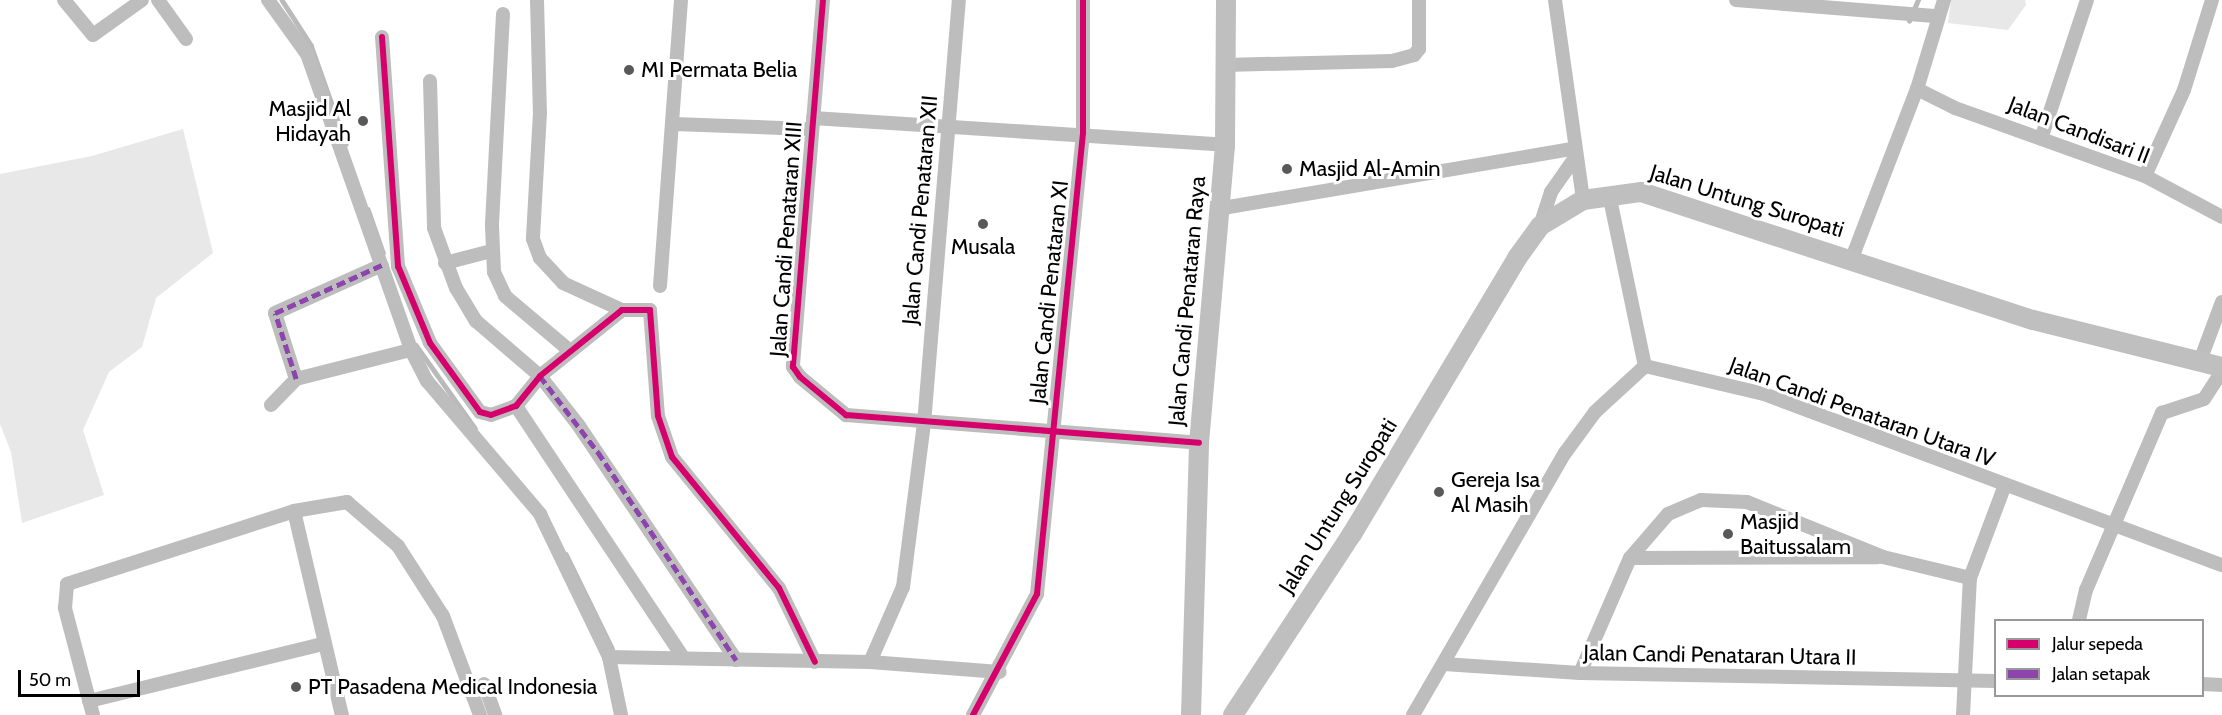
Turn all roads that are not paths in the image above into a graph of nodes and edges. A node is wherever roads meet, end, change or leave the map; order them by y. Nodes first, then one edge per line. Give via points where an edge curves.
1 (64, 0) edge
2 (142, 0) edge
3 (158, 0) edge
4 (268, 0) edge
5 (537, 0) edge
6 (681, 0) edge
7 (823, 0) edge
8 (959, 0) edge
9 (1083, 0) edge
10 (1226, 0) edge
11 (1419, 0) edge
12 (1555, 0) edge
13 (1736, 0) edge
14 (1944, 0) edge
15 (2087, 0) edge
16 (2212, 0) edge
17 (503, 14) dead end
18 (1937, 16) junction
19 (382, 37) dead end
20 (186, 39) dead end
21 (1225, 65) junction
22 (430, 81) dead end
23 (1917, 89) junction
24 (674, 124) junction
25 (811, 124) junction
26 (947, 124) junction
27 (1083, 132) junction
28 (2042, 136) junction
29 (1224, 145) junction
30 (1573, 154) junction
31 (2145, 176) junction
32 (1609, 194) junction
33 (1583, 200) junction
34 (1217, 209) junction
35 (2222, 217) edge
36 (1540, 226) junction
37 (491, 251) junction
38 (1852, 258) junction
39 (445, 263) junction
40 (382, 265) junction
41 (660, 286) dead end
42 (2222, 302) edge
43 (622, 310) junction
44 (411, 350) junction
45 (569, 350) junction
46 (2200, 361) junction
47 (1645, 366) junction
48 (2222, 369) edge
49 (540, 375) junction
50 (296, 379) junction
51 (271, 405) dead end
52 (516, 406) junction
53 (924, 424) junction
54 (1053, 430) junction
55 (1199, 443) junction
56 (2006, 485) junction
57 (294, 511) junction
58 (2116, 526) junction
59 (1883, 557) junction
60 (1630, 558) junction
61 (2222, 565) edge
62 (1970, 578) junction
63 (2079, 619) edge
64 (323, 644) junction
65 (609, 657) junction
66 (683, 657) junction
67 (736, 660) junction
68 (814, 662) junction
69 (870, 662) junction
70 (1444, 664) junction
71 (1000, 672) junction
72 (1580, 673) junction
73 (1964, 680) junction
74 (1994, 681) edge
75 (484, 684) dead end
76 (2204, 684) edge
77 (2222, 685) edge
78 (91, 708) edge
79 (342, 715) edge
80 (480, 715) edge
81 (495, 715) edge
82 (621, 715) edge
83 (973, 715) edge
84 (1191, 715) edge
85 (1233, 715) edge
86 (1413, 715) edge
87 (1963, 715) edge

1 - 2 street via 93,35
3 - 20 street
4 - 40 street via 307,54
5 - 43 street via 540,112 532,239 540,258 563,283
6 - 24 street
7 - 25 street, Jalan Candi Penataran XIII
8 - 26 street, Jalan Candi Penataran XII
9 - 27 street, Jalan Candi Penataran XI
10 - 21 main road, Jalan Candi Penataran Raya
11 - 21 street via 1419,49 1414,55 1392,62
12 - 30 street
13 - 18 street
14 - 18 street
15 - 28 street
16 - 31 street via 2184,90
17 - 37 street
18 - 23 street
19 - 52 street via 398,266 430,344 480,412 491,415
21 - 29 main road, Jalan Candi Penataran Raya
22 - 39 street via 434,228
23 - 28 street, Jalan Candisari II via 1955,108
23 - 38 street
24 - 25 street
24 - 41 street
25 - 26 street
25 - 53 street, Jalan Candi Penataran XIII via 793,367 846,415
26 - 27 street
26 - 53 street, Jalan Candi Penataran XII
27 - 29 street
27 - 54 street, Jalan Candi Penataran XI
28 - 31 street, Jalan Candisari II
29 - 34 main road, Jalan Candi Penataran Raya
30 - 33 street
30 - 34 street
30 - 36 street via 1551,192
31 - 35 street, Jalan Candisari II
32 - 33 main road, Jalan Untung Suropati
32 - 38 main road, Jalan Untung Suropati via 1641,192
32 - 47 street
33 - 36 main road, Jalan Untung Suropati
34 - 55 main road, Jalan Candi Penataran Raya
36 - 85 main road, Jalan Untung Suropati via 1352,534
37 - 39 street
37 - 45 street via 505,296
38 - 46 main road, Jalan Untung Suropati via 2033,320
39 - 49 street via 476,321
40 - 44 street
40 - 50 street via 275,313
42 - 46 street
43 - 45 street
43 - 68 street via 650,310 658,416 672,457 779,588
44 - 50 street
44 - 65 street via 427,381 540,514
45 - 49 street
46 - 48 main road, Jalan Untung Suropati
47 - 56 street, Jalan Candi Penataran Utara IV via 1764,394
47 - 70 street via 1595,412 1565,453
48 - 58 street via 2204,399 2170,406 2162,413
49 - 52 street
49 - 67 street via 598,452
50 - 51 street
52 - 66 street
53 - 54 street
53 - 69 street, Jalan Candi Penataran XII via 903,587
54 - 55 street
54 - 71 street, Jalan Candi Penataran XI via 1037,594
55 - 84 main road, Jalan Candi Penataran Raya
56 - 58 street, Jalan Candi Penataran Utara IV
56 - 62 street
57 - 64 street
57 - 78 street via 64,587
57 - 80 street via 347,502 381,527 443,616
58 - 61 street, Jalan Candi Penataran Utara IV
58 - 63 street via 2086,590
59 - 60 street
59 - 60 street via 1721,497 1668,514
59 - 62 street
60 - 72 street
62 - 73 street
64 - 78 street
64 - 79 street
65 - 66 street
65 - 82 street
66 - 67 street
67 - 68 street
68 - 69 street
69 - 71 street
70 - 72 street, Jalan Candi Penataran Utara II
70 - 86 street
71 - 83 street, Jalan Candi Penataran XI
72 - 73 street, Jalan Candi Penataran Utara II
73 - 74 street, Jalan Candi Penataran Utara II
73 - 87 street
75 - 81 street
76 - 77 street

